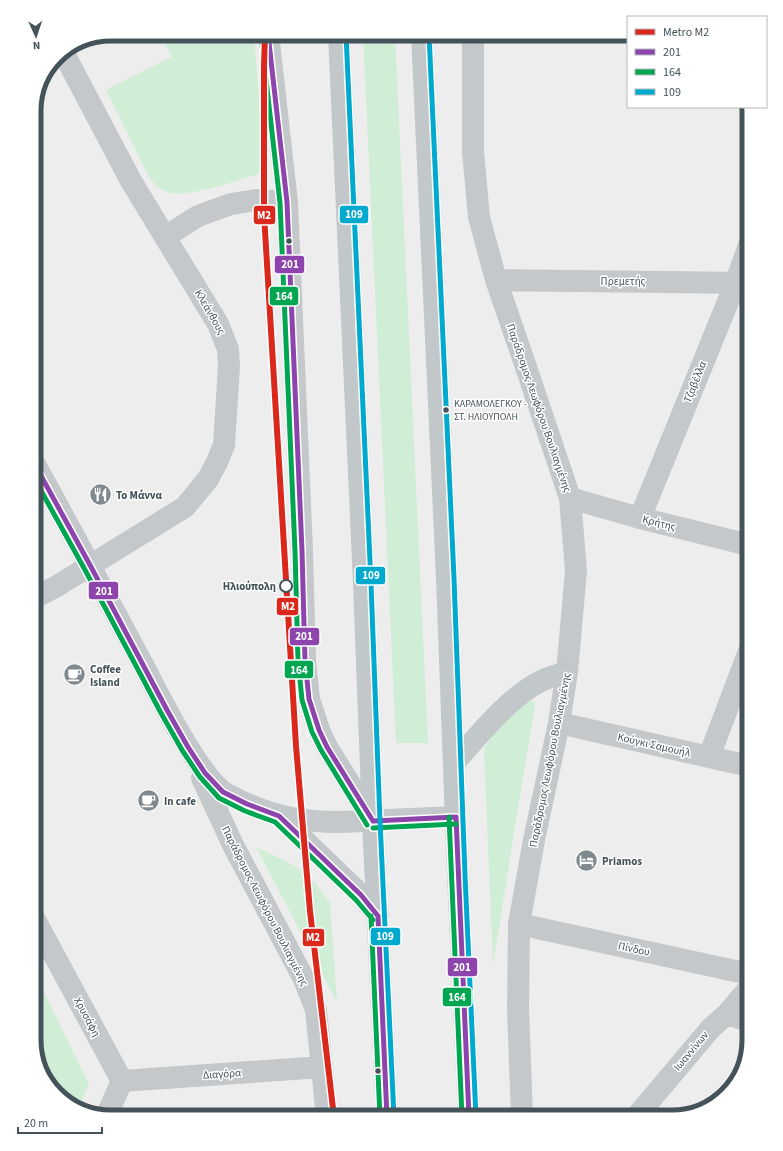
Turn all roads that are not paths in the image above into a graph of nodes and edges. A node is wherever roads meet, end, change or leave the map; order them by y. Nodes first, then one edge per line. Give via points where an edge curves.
1 (269, 41) edge
2 (338, 41) edge
3 (422, 41) edge
4 (473, 41) edge
5 (66, 57) edge
6 (287, 202) junction
7 (165, 237) junction
8 (496, 280) junction
9 (742, 282) edge
10 (742, 284) edge
11 (41, 476) edge
12 (570, 498) junction
13 (640, 518) junction
14 (742, 543) edge
15 (90, 566) junction
16 (41, 594) edge
17 (742, 670) edge
18 (567, 672) junction
19 (559, 723) junction
20 (188, 747) junction
21 (709, 757) junction
22 (454, 763) junction
23 (742, 764) edge
24 (279, 816) junction
25 (456, 817) junction
26 (373, 821) junction
27 (378, 916) junction
28 (520, 924) junction
29 (41, 931) edge
30 (742, 972) edge
31 (742, 996) edge
32 (727, 1014) junction
33 (742, 1019) edge
34 (322, 1067) junction
35 (122, 1081) junction
36 (109, 1110) edge
37 (327, 1110) edge
38 (387, 1110) edge
39 (469, 1110) edge
40 (522, 1110) edge
41 (642, 1110) edge

1 - 6 street
2 - 26 main road
3 - 22 main road
4 - 8 street, Παράδρομος Λεωφόρου Βουλιαγμένης via 473,152 477,203
5 - 7 street, Κλεάνθους via 131,181
6 - 7 street via 256,200 231,204 198,216
6 - 26 street via 305,660 309,699 327,747
7 - 15 street, Κλεάνθους via 218,324 228,349 224,445 208,479 185,507
8 - 9 street, Πρεμετής
8 - 12 street, Παράδρομος Λεωφόρου Βουλιαγμένης
10 - 13 street, Τζαβέλλα
11 - 15 street
12 - 13 street, Κρήτης
12 - 18 street, Παράδρομος Λεωφόρου Βουλιαγμένης via 576,571
13 - 14 street, Κρήτης
15 - 16 street, Κλεάνθους
15 - 20 street
17 - 21 street
18 - 19 street, Παράδρομος Λεωφόρου Βουλιαγμένης
18 - 22 main road via 541,681 520,696
19 - 21 street, Κούγκι Σαμουήλ
19 - 28 street, Παράδρομος Λεωφόρου Βουλιαγμένης via 534,840
20 - 24 street via 205,773 223,792
20 - 34 street, Παράδρομος Λεωφόρου Βουλιαγμένης via 233,845 304,979 316,1010
21 - 23 street, Κούγκι Σαμουήλ
22 - 25 main road
24 - 26 street via 322,822
24 - 27 main road via 361,895
25 - 26 street
25 - 39 main road
26 - 27 main road
27 - 38 main road
28 - 30 street, Πίνδου
28 - 40 street, Παράδρομος Λεωφόρου Βουλιαγμένης via 518,1009
29 - 35 street, Χρυσάφη
31 - 32 street, Ιωαννίνων
32 - 33 street
32 - 41 street, Ιωαννίνων via 711,1028
34 - 35 street, Διαγόρα
34 - 37 street, Παράδρομος Λεωφόρου Βουλιαγμένης
35 - 36 street

